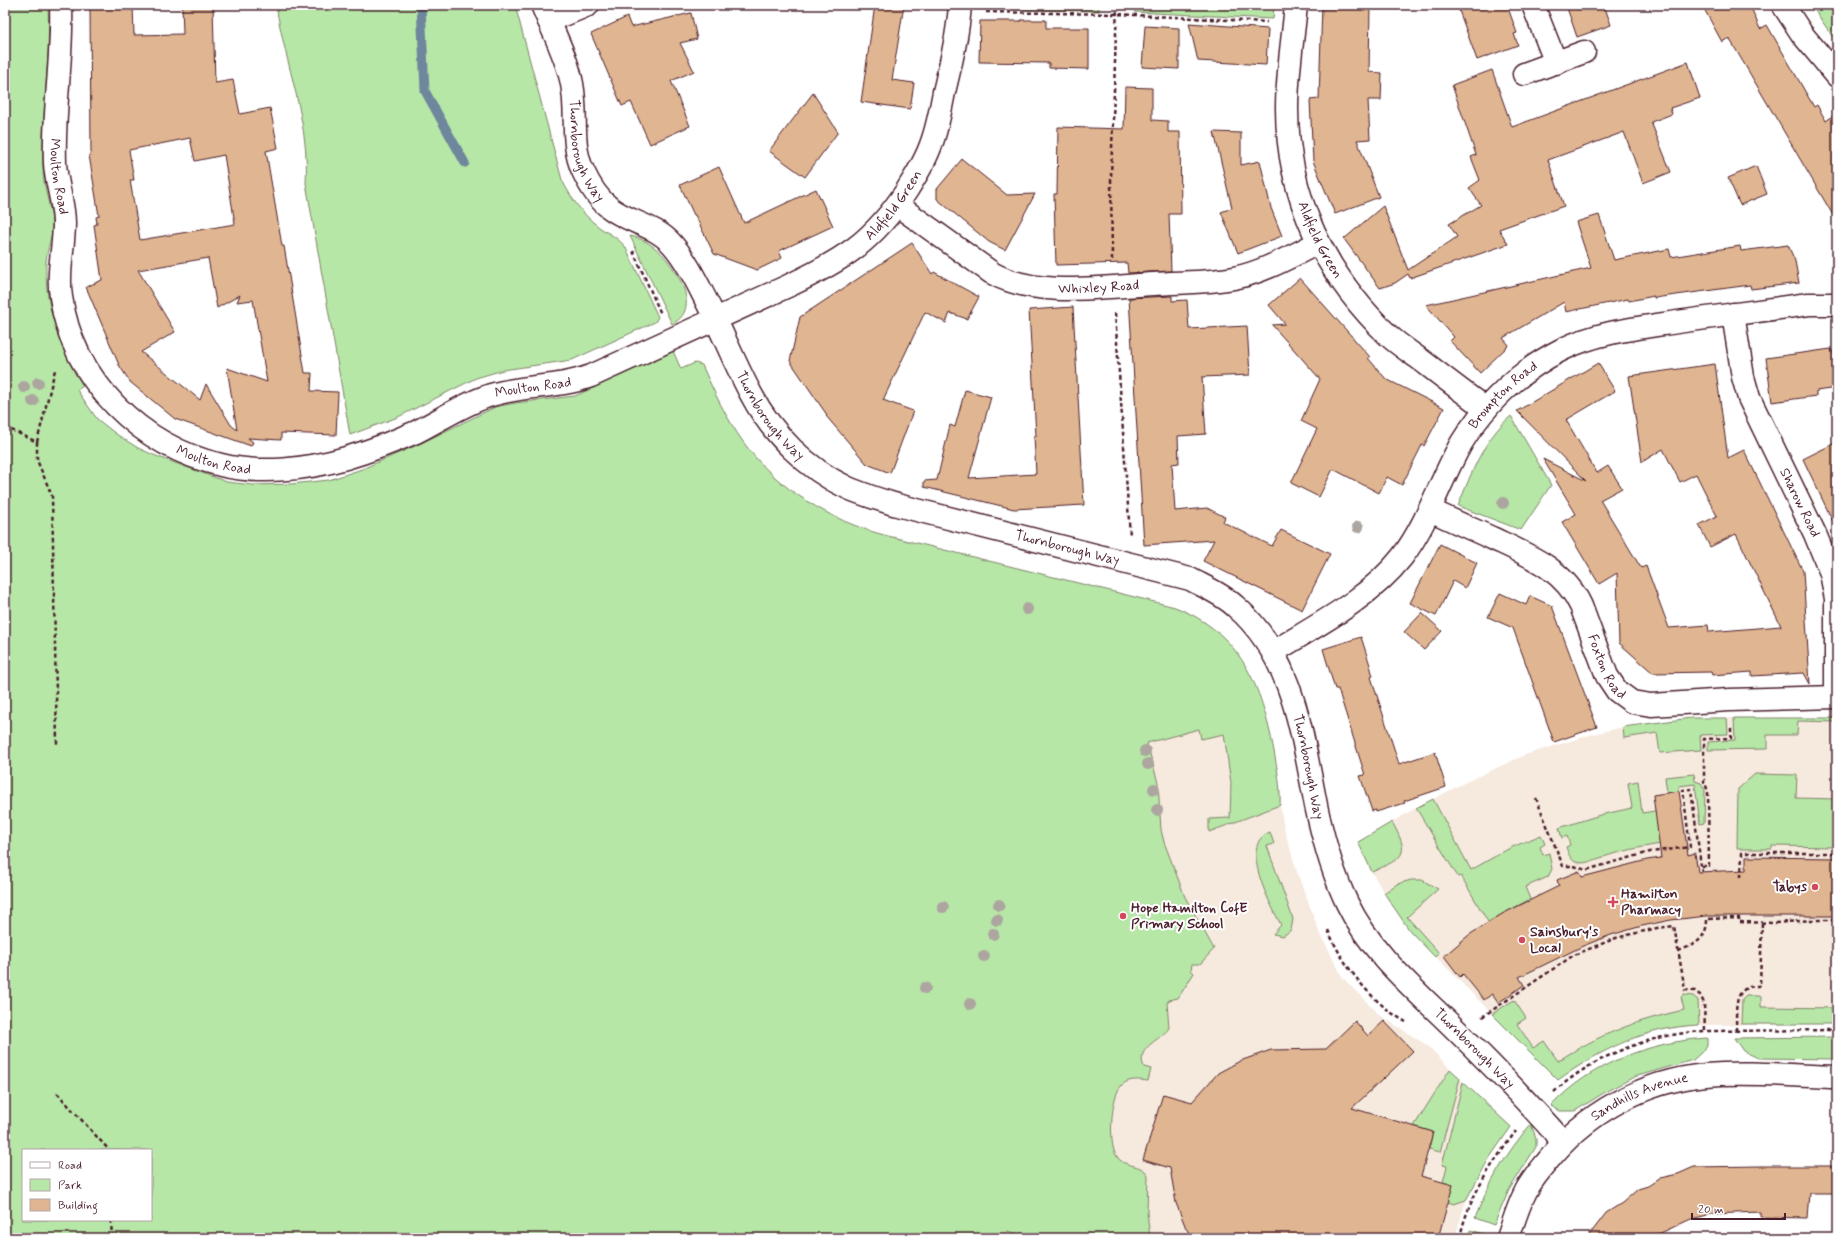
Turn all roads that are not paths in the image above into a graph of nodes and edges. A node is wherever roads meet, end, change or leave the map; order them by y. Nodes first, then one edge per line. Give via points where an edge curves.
1 (60, 5) edge
2 (588, 5) edge
3 (1534, 5) edge
4 (1783, 5) edge
5 (960, 8) edge
6 (546, 13) edge
7 (1295, 14) edge
8 (1584, 52) dead end
9 (1556, 62) junction
10 (1524, 74) dead end
11 (1837, 76) edge
12 (897, 205) junction
13 (1318, 244) junction
14 (1837, 304) edge
15 (1733, 314) junction
16 (716, 319) junction
17 (1486, 409) junction
18 (1430, 510) junction
19 (1273, 652) junction
20 (1837, 697) edge
21 (1837, 1077) edge
22 (1563, 1142) junction
23 (1508, 1238) edge

1 - 16 street, Moulton Road via 55,166 64,219 59,280 61,300 81,357 92,377 134,422 164,444 221,465 271,470 317,465 367,451 414,432 485,397 579,380
2 - 6 street
3 - 9 street
4 - 11 street via 1802,34
5 - 12 street, Aldfield Green via 947,82 933,139 917,175
6 - 16 street, Thornborough Way via 570,73 575,142 579,161 596,193 609,208 653,229 672,244
7 - 13 street, Aldfield Green via 1287,107 1289,145 1302,204
8 - 9 street
9 - 10 street
12 - 13 street, Whixley Road via 992,274 1038,288 1235,278 1269,267
12 - 16 street, Aldfield Green via 873,233 844,256 817,272
13 - 17 street, Aldfield Green via 1368,315 1390,337
14 - 15 street, Brompton Road via 1809,304
15 - 17 street, Brompton Road via 1620,331 1575,344 1552,355 1525,373 1501,392
15 - 20 street, Sharow Road via 1749,398 1815,534 1831,573 1836,599
16 - 19 street, Thornborough Way via 750,393 769,423 801,458 832,479 868,496 897,505 1190,579 1235,605
17 - 18 street, Brompton Road via 1462,443
18 - 19 street, Brompton Road via 1412,543 1392,569 1378,582 1338,612
18 - 20 street, Foxton Road via 1540,561 1562,578 1577,596 1607,676 1617,690 1632,702 1651,705
19 - 22 street, Thornborough Way via 1293,699 1326,848 1344,897 1358,924 1385,960 1536,1110
21 - 22 street, Sandhills Avenue via 1722,1074 1688,1077 1652,1087 1614,1103 1591,1118
22 - 23 street, Sandhills Avenue via 1529,1186

